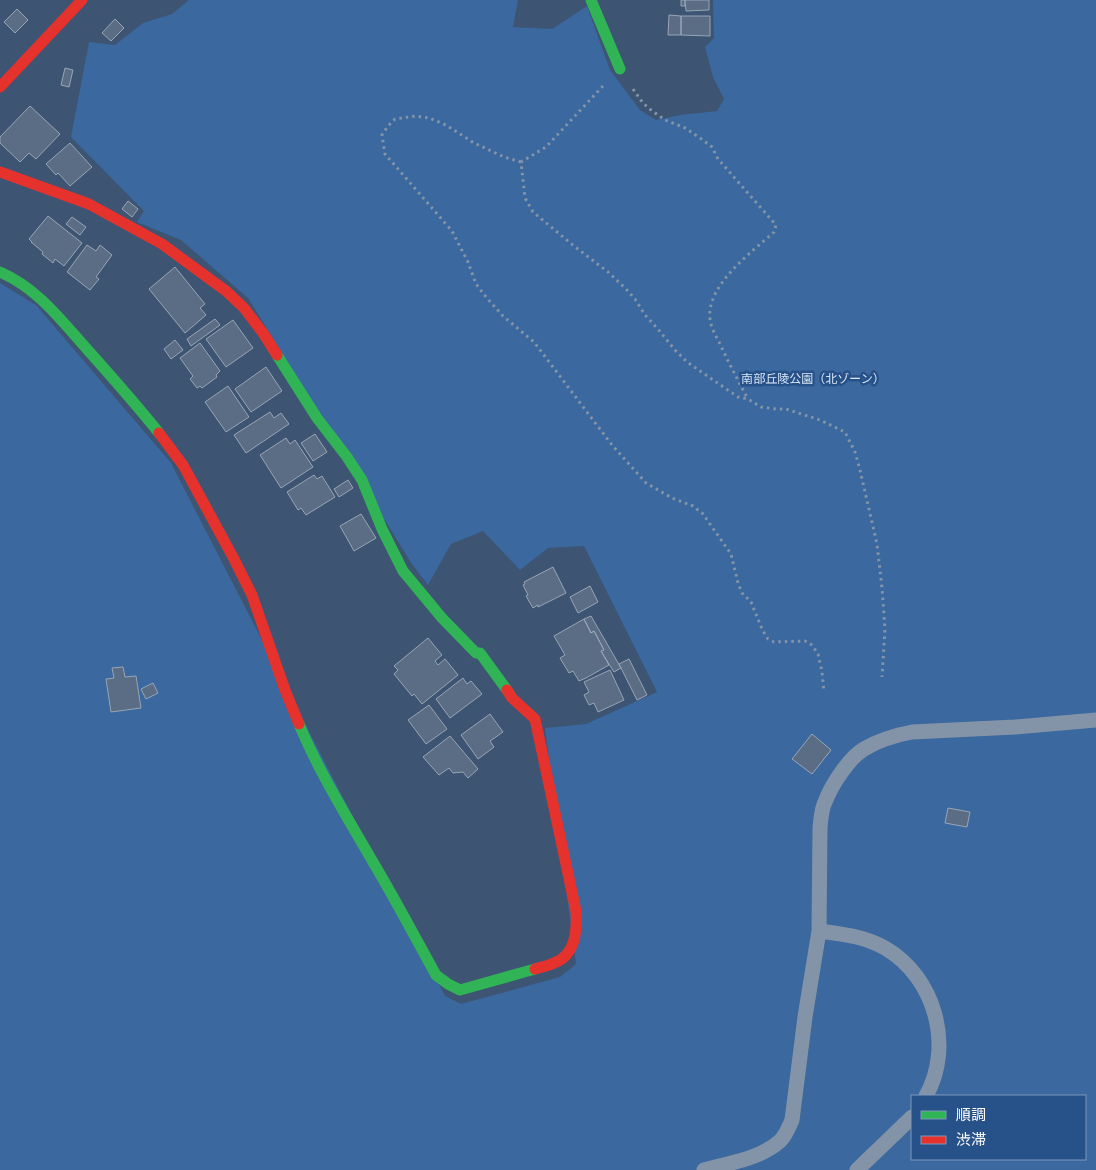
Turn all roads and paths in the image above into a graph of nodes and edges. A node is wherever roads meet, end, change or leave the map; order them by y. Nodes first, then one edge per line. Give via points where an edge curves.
1 (82, 0) edge
2 (591, 0) edge
3 (620, 69) junction
4 (0, 86) edge
5 (521, 162) junction
6 (0, 172) edge
7 (0, 272) edge
8 (748, 399) junction
9 (882, 677) dead end
10 (824, 692) dead end
11 (1096, 720) edge
12 (819, 931) junction
13 (927, 1095) edge
14 (911, 1118) edge
15 (704, 1170) edge
16 (857, 1170) edge

1 - 4 street
2 - 3 street
3 - 5 path via 546,147
3 - 8 path via 651,110 712,147 718,159 776,225 774,232 732,270 712,303 712,328
5 - 8 path via 526,198 533,212 626,289 687,362 738,397
5 - 10 path via 504,157 429,118 395,118 382,135 385,154 452,231 476,284 486,297 534,342 612,445 646,483 703,514 731,554 742,593 751,602 768,639 812,644 818,654
6 - 7 street via 89,204 162,244 226,291 263,333 317,418 362,480 403,571 442,618 476,653 480,653 512,698 535,719 576,911 578,927 565,957 556,963 460,990 436,975 305,738 252,595 183,465 154,427 43,301 27,287
8 - 9 path via 761,406 786,409 820,420 845,432 855,452 877,544 885,629
11 - 12 lane via 912,732 863,749 839,776 824,803 820,828
12 - 13 lane via 850,934 885,947 914,971 932,1005 940,1042 937,1069
12 - 15 lane via 794,1109 787,1131 781,1140 761,1154
14 - 16 lane

